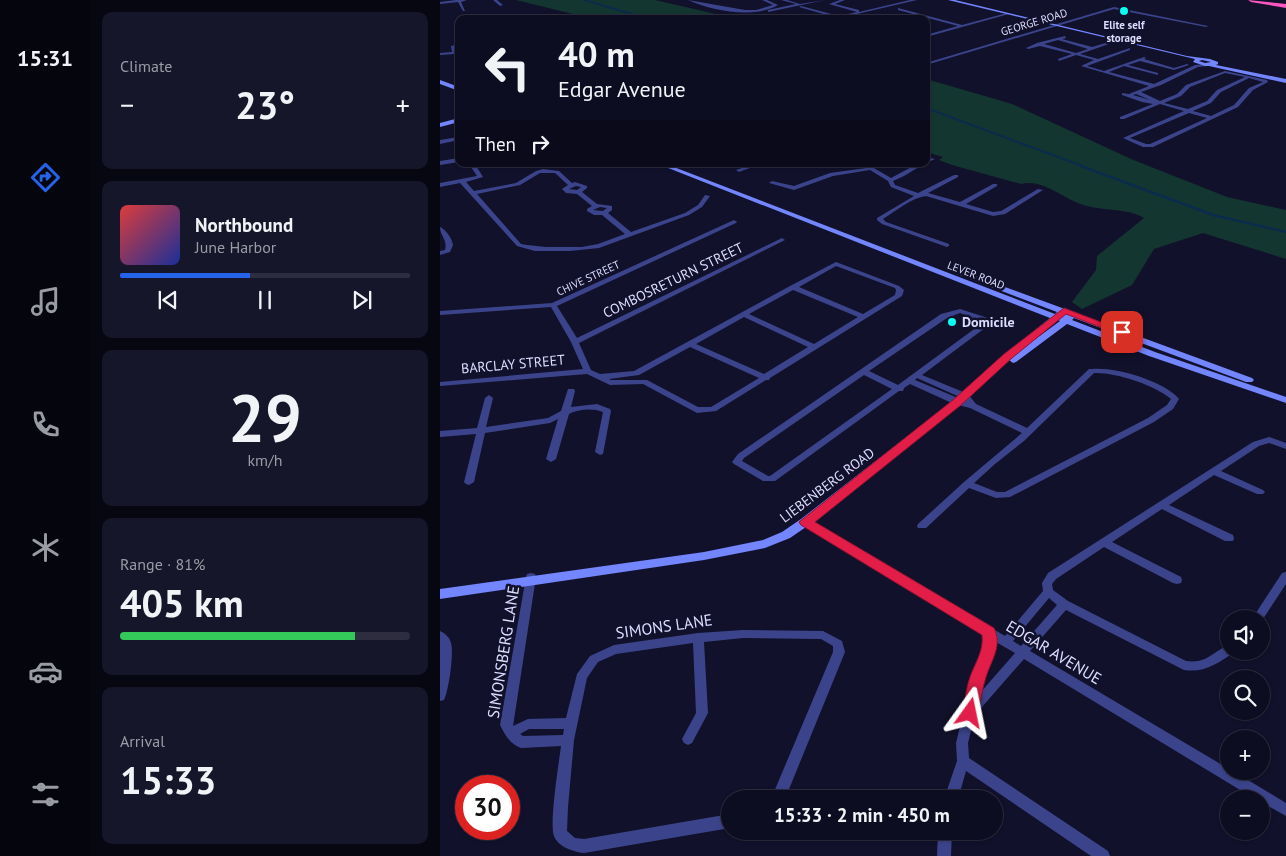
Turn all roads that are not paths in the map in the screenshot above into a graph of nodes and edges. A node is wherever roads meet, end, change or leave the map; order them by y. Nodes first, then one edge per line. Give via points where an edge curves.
1 (465, 0) edge
2 (495, 0) edge
3 (690, 0) edge
4 (713, 0) edge
5 (764, 0) edge
6 (772, 0) edge
7 (823, 0) edge
8 (844, 0) edge
9 (915, 0) edge
10 (945, 0) edge
11 (950, 0) edge
12 (1251, 0) edge
13 (1268, 0) edge
14 (459, 1) edge
15 (784, 2) edge
16 (790, 2) joint
17 (440, 3) edge
18 (700, 3) junction
19 (800, 4) edge
20 (1286, 5) edge
21 (501, 6) dead end
22 (898, 9) dead end
23 (464, 10) dead end
24 (864, 13) junction
25 (1006, 14) junction
26 (753, 15) edge
27 (781, 15) edge
28 (810, 15) edge
29 (834, 15) edge
30 (852, 15) edge
31 (858, 15) edge
32 (921, 15) edge
33 (930, 18) edge
34 (962, 26) junction
35 (1056, 26) junction
36 (1206, 26) dead end
37 (930, 35) edge
38 (1065, 37) dead end
39 (1057, 39) junction
40 (1080, 39) dead end
41 (1069, 42) junction
42 (1108, 43) dead end
43 (1038, 44) junction
44 (455, 47) edge
45 (1028, 48) dead end
46 (1052, 48) junction
47 (1093, 49) junction
48 (1130, 49) dead end
49 (1043, 51) dead end
50 (455, 53) joint
51 (440, 54) edge
52 (1076, 54) junction
53 (1148, 56) dead end
54 (1139, 59) junction
55 (1059, 60) dead end
56 (1098, 60) junction
57 (1157, 61) dead end
58 (1197, 61) junction
59 (1151, 62) junction
60 (930, 63) edge
61 (1211, 64) junction
62 (1124, 65) junction
63 (1187, 65) dead end
64 (1145, 70) junction
65 (1104, 72) junction
66 (1171, 72) junction
67 (1134, 74) dead end
68 (1156, 74) dead end
69 (1180, 75) junction
70 (1248, 77) junction
71 (440, 80) edge
72 (1286, 81) edge
73 (455, 84) edge
74 (1153, 84) junction
75 (455, 87) edge
76 (1136, 92) junction
77 (1129, 95) junction
78 (1160, 103) junction
79 (1188, 111) junction
80 (1122, 118) dead end
81 (1213, 118) junction
82 (455, 121) edge
83 (440, 125) edge
84 (455, 139) edge
85 (440, 142) edge
86 (455, 161) edge
87 (440, 163) edge
88 (474, 167) edge
89 (669, 167) edge
90 (680, 167) edge
91 (748, 167) edge
92 (914, 167) edge
93 (869, 169) joint
94 (739, 170) dead end
95 (956, 176) dead end
96 (890, 180) junction
97 (462, 181) junction
98 (772, 183) dead end
99 (440, 185) edge
100 (995, 185) dead end
101 (1040, 190) dead end
102 (472, 193) junction
103 (918, 195) junction
104 (707, 196) dead end
105 (961, 204) junction
106 (734, 222) dead end
107 (440, 229) edge
108 (630, 235) junction
109 (782, 240) dead end
110 (948, 245) dead end
111 (440, 253) edge
112 (792, 288) junction
113 (553, 306) junction
114 (440, 313) edge
115 (743, 314) junction
116 (1062, 316) junction
117 (864, 317) junction
118 (575, 342) junction
119 (690, 344) junction
120 (814, 347) junction
121 (588, 371) junction
122 (864, 372) junction
123 (633, 378) junction
124 (766, 378) junction
125 (914, 379) junction
126 (440, 384) edge
127 (900, 389) junction
128 (571, 391) dead end
129 (1286, 394) edge
130 (489, 398) dead end
131 (961, 399) junction
132 (1286, 400) edge
133 (973, 406) joint
134 (563, 413) junction
135 (480, 431) junction
136 (1028, 432) junction
137 (440, 434) edge
138 (1286, 446) edge
139 (600, 452) dead end
140 (551, 459) dead end
141 (1213, 471) junction
142 (469, 482) dead end
143 (968, 484) junction
144 (1260, 492) dead end
145 (1162, 505) junction
146 (806, 522) junction
147 (922, 526) dead end
148 (1229, 538) dead end
149 (1105, 543) junction
150 (1286, 576) edge
151 (530, 579) junction
152 (1177, 580) dead end
153 (440, 587) edge
154 (1048, 592) junction
155 (440, 594) edge
156 (1064, 604) junction
157 (1263, 610) edge
158 (989, 632) junction
159 (440, 636) edge
160 (698, 638) junction
161 (1006, 642) junction
162 (1022, 651) junction
163 (1220, 656) edge
164 (440, 696) edge
165 (970, 713) junction
166 (571, 723) junction
167 (510, 733) junction
168 (688, 739) dead end
169 (568, 740) junction
170 (963, 762) junction
171 (782, 790) edge
172 (954, 790) edge
173 (1286, 810) edge
174 (721, 823) edge
175 (945, 840) edge
176 (944, 856) edge
177 (1103, 856) edge

1 - 14 street
2 - 21 street
3 - 18 street
4 - 18 street
5 - 18 street via 776,6 748,11
6 - 15 street
7 - 19 street
8 - 24 street via 831,4
9 - 24 street
10 - 25 main road
11 - 25 main road
12 - 20 highway
13 - 20 highway
14 - 17 street
14 - 23 street
15 - 16 street
15 - 19 street
16 - 19 street
19 - 26 street
19 - 29 street
22 - 32 street
24 - 30 street
24 - 31 street
25 - 34 street
25 - 35 main road
27 - 28 street via 795,12
33 - 34 street
34 - 37 street
35 - 36 street, GEORGE ROAD via 1117,8
35 - 58 main road
35 - 60 street, GEORGE ROAD
38 - 39 street
39 - 41 street
39 - 43 street
40 - 41 street
41 - 47 street
42 - 47 street
43 - 45 street
43 - 46 street
44 - 50 street via 452,48
46 - 49 street
46 - 52 street
47 - 52 street
48 - 56 street
50 - 51 street
52 - 55 street
52 - 56 street
53 - 54 street
54 - 59 street
54 - 62 street
56 - 65 street via 1083,66
57 - 59 street
58 - 61 main road
58 - 61 main road via 1210,60
58 - 66 street
59 - 63 street via 1174,69
61 - 69 street via 1197,66
61 - 72 main road
62 - 64 street
62 - 65 street
64 - 67 street
64 - 68 street
65 - 74 street
66 - 69 street
66 - 74 street
69 - 74 street
70 - 78 street via 1225,72 1188,86 1179,95
70 - 79 street via 1219,91 1209,102
70 - 81 street via 1266,82 1236,106
71 - 73 main road
71 - 75 main road
74 - 76 street
74 - 77 street via 1122,92
76 - 77 street
76 - 78 street
77 - 78 street
78 - 79 street
78 - 80 street
79 - 81 street
79 - 81 street via 1126,138 1151,146
82 - 83 main road
84 - 85 street
86 - 87 street
88 - 97 street via 480,177
89 - 116 main road, LEVER ROAD via 972,286
90 - 116 main road, LEVER ROAD
91 - 94 street
92 - 96 street via 903,176
93 - 96 street
93 - 98 street via 832,174 794,188
95 - 103 street
96 - 103 street via 893,186
97 - 99 street
97 - 102 street
100 - 105 street
101 - 105 street via 997,215
102 - 108 street via 522,247 588,248
102 - 108 street via 522,182 541,171 557,172 571,185 564,190 578,192 596,206 590,212 604,213
103 - 105 street via 932,195
103 - 110 street via 879,220
104 - 108 street via 694,210
106 - 113 street, CHIVE STREET
107 - 111 street via 450,246 448,252
109 - 118 street, COMBOSRETURN STREET
112 - 115 street
112 - 117 street
112 - 117 street via 838,264 900,290 898,296
113 - 114 street, CHIVE STREET
113 - 118 street
115 - 119 street
115 - 120 street
116 - 129 main road, LIEBENBERG ROAD via 1075,315
116 - 131 main road, LIEBENBERG ROAD via 1015,358
116 - 132 main road, LEVER ROAD via 1152,354
117 - 120 street
118 - 121 street
119 - 123 street
119 - 124 street
120 - 124 street
121 - 123 street via 610,383
121 - 126 street, BARCLAY STREET
122 - 125 street via 950,313 965,312 986,322 985,326
122 - 127 street
122 - 127 street via 741,456 737,462 766,479 774,478
123 - 124 street via 703,411 719,406
125 - 127 street
125 - 131 street
128 - 134 street
130 - 135 street
131 - 133 street
131 - 146 main road, LIEBENBERG ROAD
133 - 136 street
134 - 135 street via 553,419
134 - 139 street via 571,409 596,407 607,411
134 - 140 street
135 - 137 street
135 - 142 street
136 - 143 street
136 - 143 street via 1086,375 1097,370 1114,372 1164,391 1174,399 1170,407 1151,420 1007,495 996,495
138 - 141 street via 1274,441 1261,441
141 - 144 street
141 - 145 street
143 - 147 street
145 - 148 street
145 - 149 street
146 - 151 main road, LIEBENBERG ROAD via 776,540 745,550
146 - 158 street, EDGAR AVENUE
149 - 152 street
149 - 154 street via 1052,576 1047,583
150 - 157 street
151 - 153 main road, LIEBENBERG ROAD
151 - 155 main road, LIEBENBERG ROAD
151 - 167 street, SIMONSBERG LANE via 506,721
154 - 156 street
154 - 161 street
156 - 162 street
156 - 163 street via 1184,665 1199,668
158 - 161 street, EDGAR AVENUE
158 - 165 street via 988,654 978,678
159 - 164 street via 446,643
160 - 166 street, SIMONS LANE via 614,650 594,659 581,677
160 - 168 street via 702,713
160 - 171 street, SIMONS LANE via 743,634 823,636 838,644 839,652
161 - 162 street, EDGAR AVENUE
162 - 165 street
162 - 173 street, EDGAR AVENUE
165 - 170 street via 962,743
166 - 167 street, SIMONSBERG LANE via 528,724
166 - 169 street, SIMONS LANE
167 - 169 street, SIMONSBERG LANE via 521,742
169 - 174 street, SIMONS LANE via 559,828 566,841 584,846
170 - 172 street
170 - 177 street
175 - 176 street

